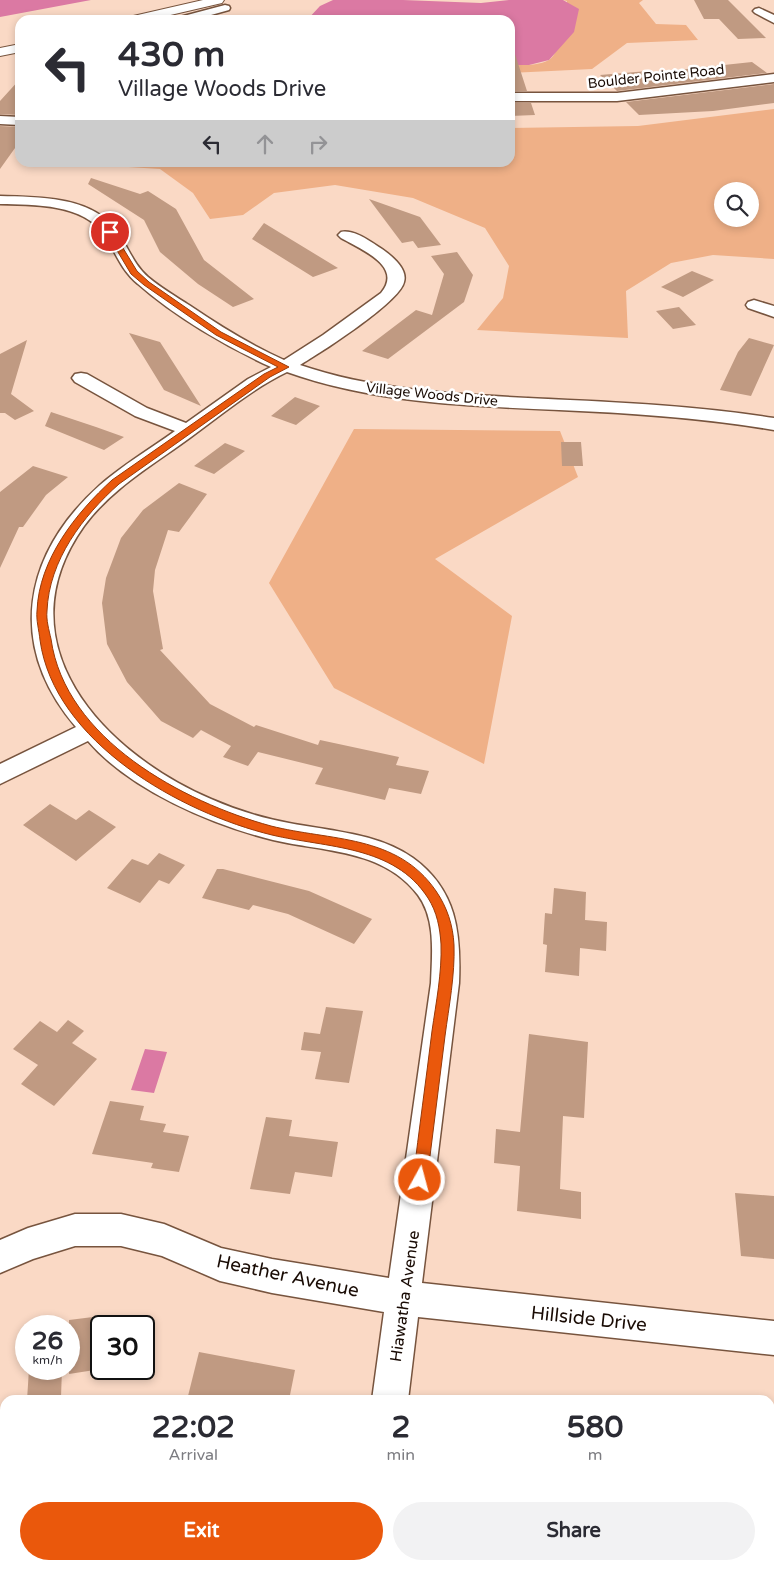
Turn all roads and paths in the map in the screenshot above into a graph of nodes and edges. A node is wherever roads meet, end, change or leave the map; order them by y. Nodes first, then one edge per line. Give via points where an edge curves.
1 (221, 4) edge
2 (759, 11) dead end
3 (160, 15) edge
4 (193, 15) edge
5 (774, 20) edge
6 (15, 49) edge
7 (0, 52) edge
8 (774, 78) edge
9 (515, 97) edge
10 (0, 120) edge
11 (15, 120) edge
12 (0, 200) edge
13 (346, 235) dead end
14 (754, 305) dead end
15 (774, 312) edge
16 (285, 367) junction
17 (81, 378) dead end
18 (774, 424) edge
19 (188, 430) junction
20 (92, 729) junction
21 (0, 775) edge
22 (0, 1257) edge
23 (405, 1298) junction
24 (774, 1338) edge
25 (391, 1395) edge

1 - 3 main road
1 - 4 street
2 - 5 street
6 - 7 main road
8 - 9 street, Boulder Pointe Road via 617,97
10 - 11 street
12 - 16 street, Village Woods Drive via 46,202 68,207 101,222 134,272 146,284 218,333
13 - 16 street, Hiawatha Avenue via 389,261 396,270 394,288
14 - 15 street
16 - 18 street, Village Woods Drive via 354,386 403,394 675,411
16 - 19 street, Hiawatha Avenue via 267,375
17 - 19 street via 141,412
19 - 20 street, Hiawatha Avenue via 98,498 60,548 48,576 42,611 47,648 59,684
20 - 21 street
20 - 23 street, Hiawatha Avenue via 116,754 159,785 202,806 271,830 370,849 395,859 418,876 432,896 444,918 447,945 445,983
22 - 23 street, Heather Avenue via 28,1244 75,1230 121,1230 164,1240 220,1264
23 - 24 street, Hillside Drive
23 - 25 street, Hiawatha Avenue

